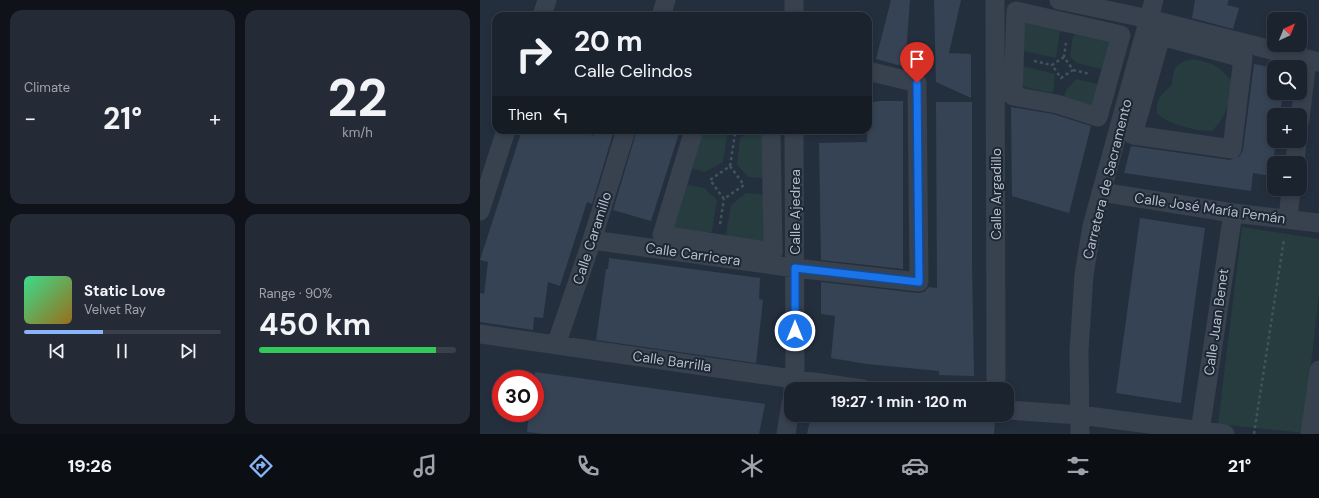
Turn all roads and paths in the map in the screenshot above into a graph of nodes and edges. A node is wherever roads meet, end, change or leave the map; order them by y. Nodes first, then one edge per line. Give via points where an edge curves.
1 (547, 0) edge
2 (666, 0) edge
3 (794, 0) edge
4 (996, 0) edge
5 (1059, 0) edge
6 (1154, 0) edge
7 (543, 12) edge
8 (662, 12) edge
9 (794, 12) edge
10 (1148, 19) junction
11 (1161, 36) joint
12 (1064, 57) joint
13 (1313, 61) edge
14 (872, 72) edge
15 (1013, 96) joint
16 (1303, 108) edge
17 (505, 134) edge
18 (625, 134) edge
19 (693, 134) edge
20 (735, 134) edge
21 (772, 134) edge
22 (794, 134) edge
23 (730, 166) junction
24 (1101, 192) junction
25 (1290, 196) edge
26 (480, 212) edge
27 (1232, 213) junction
28 (1288, 219) junction
29 (1319, 223) edge
30 (592, 240) junction
31 (795, 268) junction
32 (480, 334) edge
33 (556, 345) junction
34 (1319, 370) edge
35 (784, 382) edge
36 (794, 382) edge
37 (996, 382) edge
38 (1014, 410) edge
39 (1080, 415) junction
40 (788, 422) edge
41 (1200, 431) junction
42 (786, 434) edge
43 (1080, 434) edge
44 (1225, 434) edge
45 (1254, 434) edge
46 (1310, 434) edge

1 - 7 street
2 - 8 street
3 - 9 street
4 - 37 street, Calle Argadillo
5 - 10 street
6 - 10 street, Carretera de Sacramento
10 - 13 street
10 - 24 street, Carretera de Sacramento
11 - 11 street via 1243,58 1232,149 1134,135
12 - 12 path via 1052,65 1061,78 1072,70
13 - 16 street
14 - 31 street, Calle Carricera via 917,83 919,282
15 - 15 street via 1057,104 1098,117 1121,35 1016,11
17 - 26 street
18 - 30 street, Calle Caramillo
19 - 21 street via 662,235 773,252
20 - 23 path
22 - 31 street, Calle Ajedrea
23 - 23 path via 710,180 724,199 744,185
24 - 27 street, Calle José María Pemán
24 - 39 street, Carretera de Sacramento via 1084,275 1079,351
25 - 28 street
27 - 28 street, Calle José María Pemán
27 - 41 street, Calle Juan Benet
28 - 29 street, Calle José María Pemán
28 - 45 path
30 - 31 street, Calle Carricera
30 - 33 street, Calle Caramillo
31 - 36 street, Calle Ajedrea
32 - 33 street, Calle Barrilla
33 - 35 street, Calle Barrilla
34 - 46 street
38 - 39 street
39 - 41 street
39 - 43 street, Carretera de Sacramento
40 - 42 street
41 - 44 street

